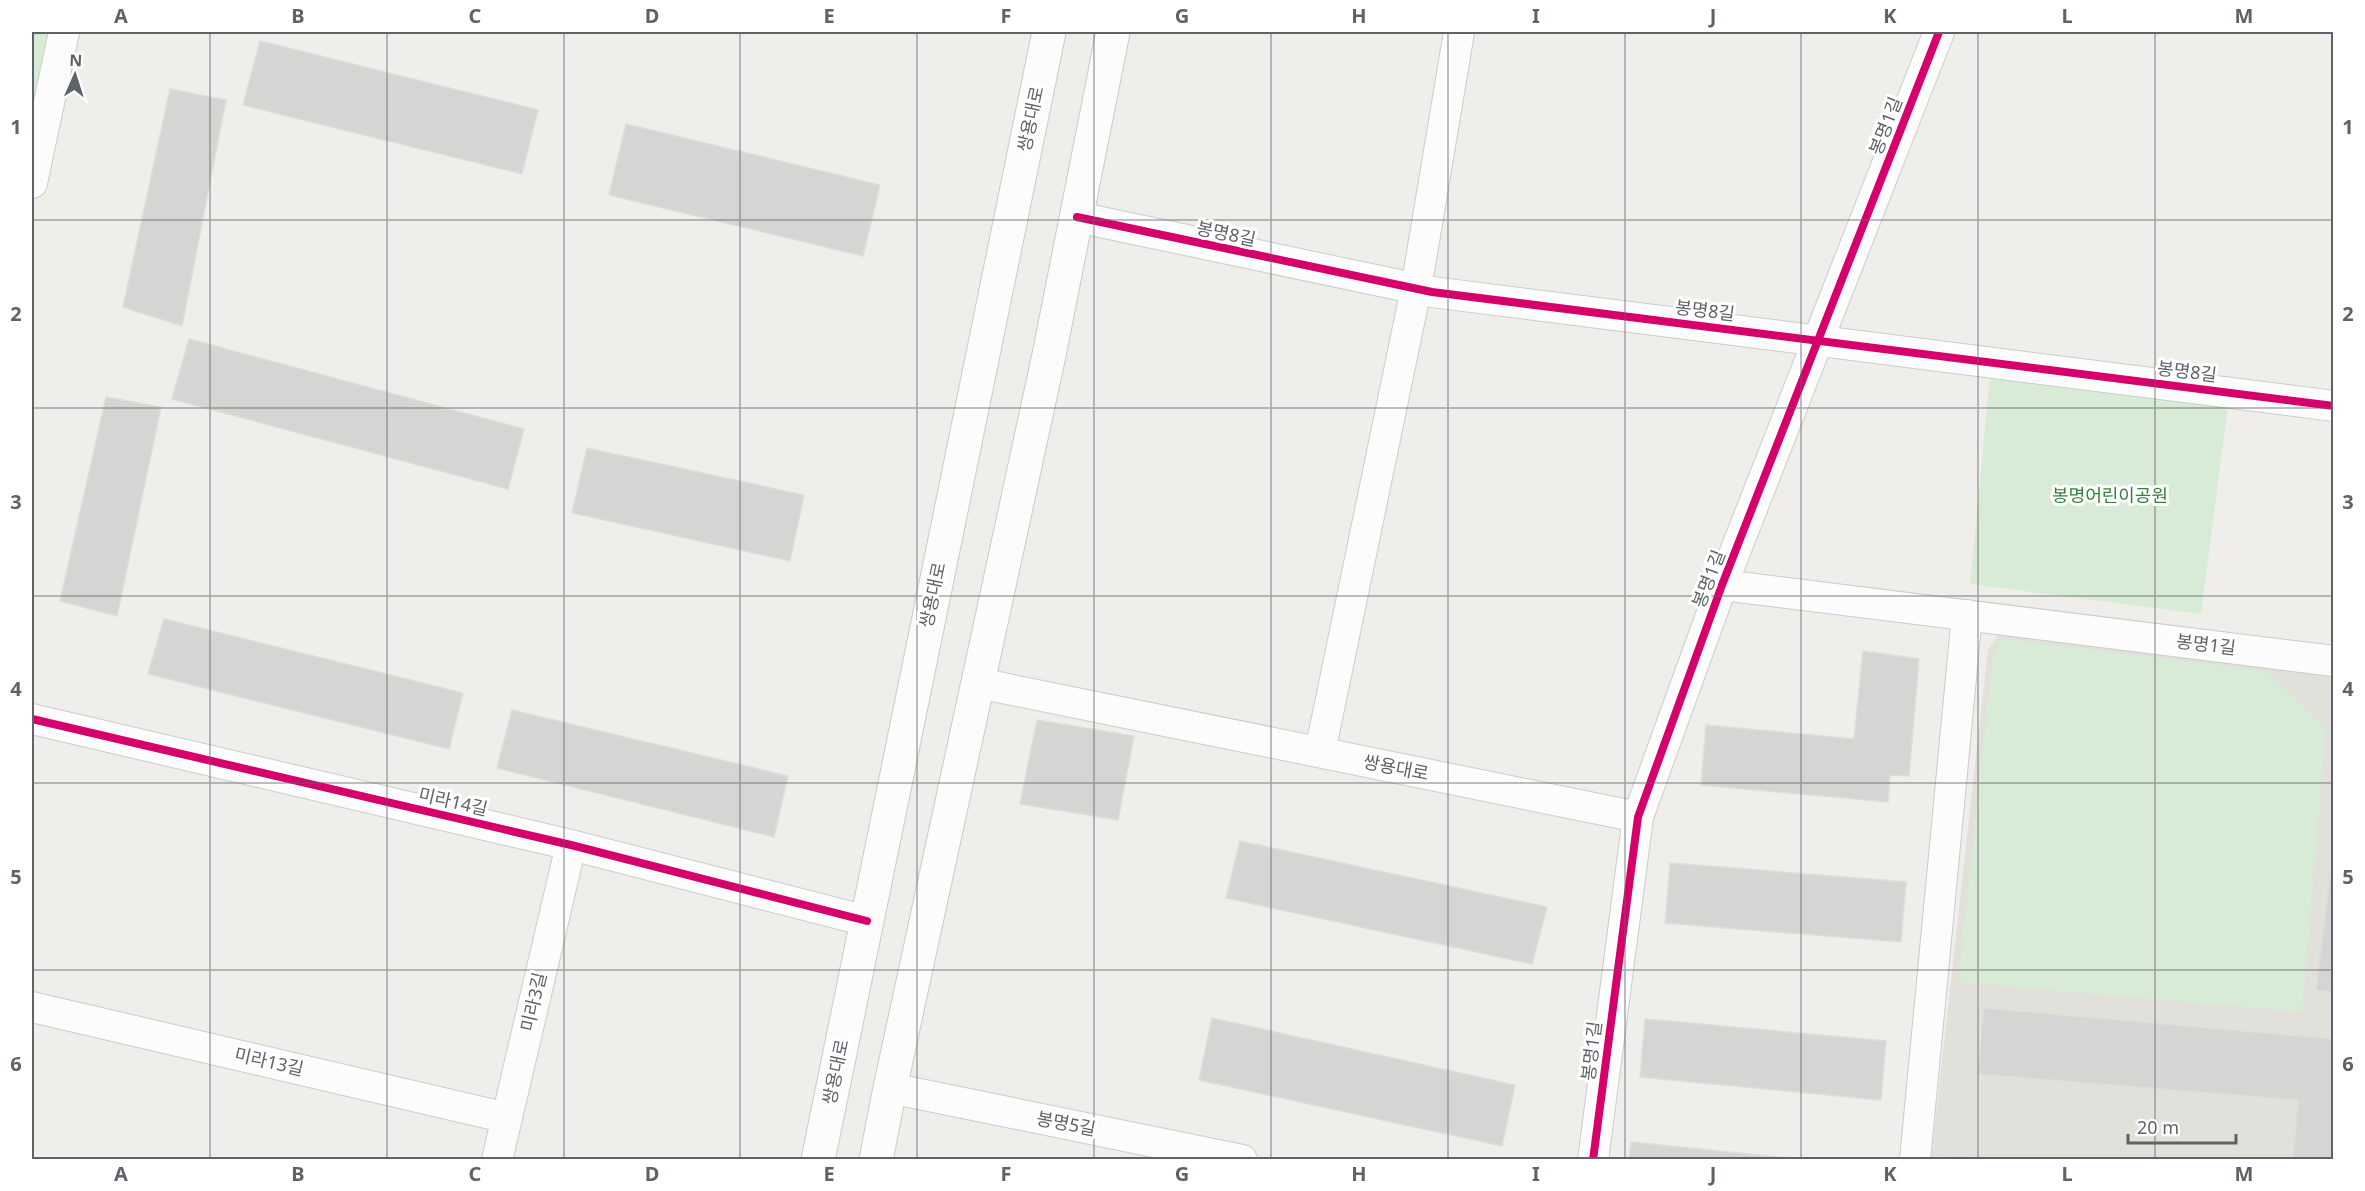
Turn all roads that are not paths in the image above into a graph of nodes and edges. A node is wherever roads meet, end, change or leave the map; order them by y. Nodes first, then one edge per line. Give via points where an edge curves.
1 (64, 32) edge
2 (1049, 32) edge
3 (1113, 32) edge
4 (1459, 32) edge
5 (1939, 32) edge
6 (35, 145) edge
7 (32, 183) edge
8 (1077, 217) junction
9 (1416, 289) junction
10 (1819, 340) junction
11 (2334, 406) edge
12 (1722, 585) junction
13 (1967, 615) junction
14 (2334, 661) edge
15 (978, 683) junction
16 (32, 719) edge
17 (1320, 752) junction
18 (1638, 817) junction
19 (571, 845) junction
20 (867, 921) junction
21 (32, 1007) edge
22 (890, 1088) junction
23 (507, 1118) junction
24 (497, 1160) edge
25 (818, 1160) edge
26 (876, 1160) edge
27 (1242, 1160) edge
28 (1593, 1160) edge
29 (1915, 1160) edge

1 - 6 street
2 - 20 main road, 쌍용대로
3 - 8 main road
4 - 9 street
5 - 10 street, 봉명1길
6 - 7 street
8 - 9 street, 봉명8길
8 - 15 main road
9 - 10 street, 봉명8길
9 - 17 street
10 - 11 street, 봉명8길
10 - 12 street, 봉명1길
12 - 13 street, 봉명1길
12 - 18 street, 봉명1길
13 - 14 street, 봉명1길
13 - 29 street
15 - 17 street, 쌍용대로
15 - 22 main road
16 - 19 street, 미라14길
17 - 18 street, 쌍용대로
18 - 28 street, 봉명1길
19 - 20 street, 미라14길
19 - 23 street, 미라3길
20 - 25 main road, 쌍용대로
21 - 23 street, 미라13길
22 - 26 main road
22 - 27 street, 봉명5길
23 - 24 street, 미라3길

